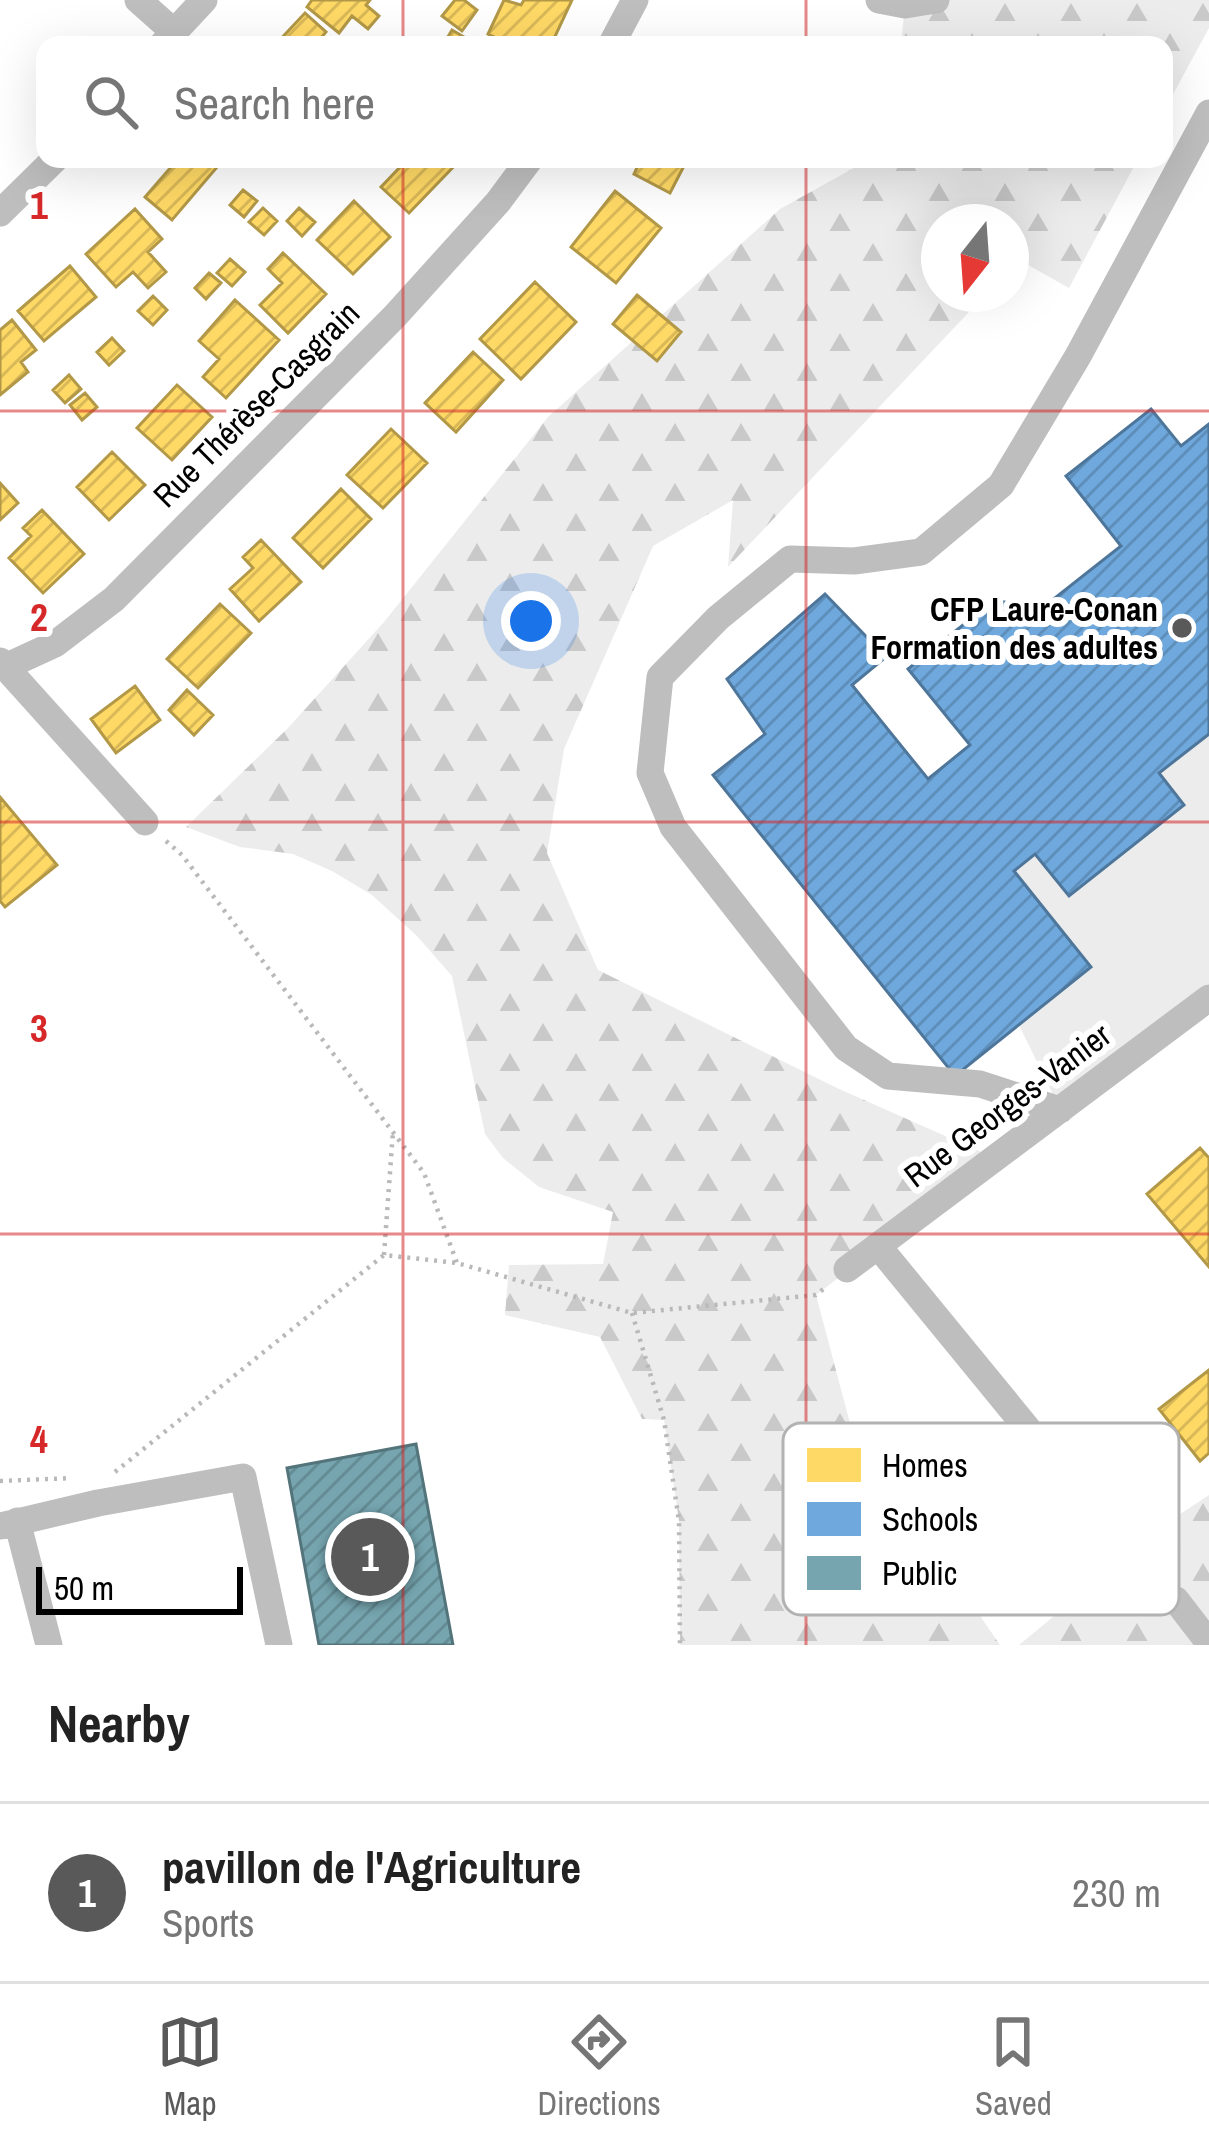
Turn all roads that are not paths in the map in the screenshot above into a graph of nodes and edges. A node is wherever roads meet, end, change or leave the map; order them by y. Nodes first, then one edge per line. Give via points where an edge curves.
1 (138, 0) edge
2 (205, 0) edge
3 (635, 0) edge
4 (879, 0) edge
5 (936, 0) edge
6 (166, 36) edge
7 (170, 36) edge
8 (615, 36) edge
9 (1209, 113) edge
10 (46, 168) edge
11 (523, 168) edge
12 (0, 213) edge
13 (2, 664) edge
14 (145, 822) road end
15 (1209, 998) edge
16 (1060, 1110) junction
17 (878, 1246) junction
18 (847, 1270) road end
19 (1023, 1423) edge
20 (8, 1524) edge
21 (1179, 1604) edge
22 (1209, 1643) edge
23 (49, 1645) edge
24 (279, 1645) edge

1 - 6 street
2 - 7 street
3 - 8 street
4 - 5 street
9 - 16 street via 1001,484 922,552 790,559 660,677 650,773 674,827 847,1048 888,1076 980,1084
10 - 12 street
11 - 13 street, Rue Thérèse-Casgrain via 395,316 114,599 55,644
13 - 14 street
15 - 16 street, Rue Georges-Vanier
16 - 17 street, Rue Georges-Vanier
17 - 18 street, Rue Georges-Vanier
17 - 19 street
20 - 23 street
20 - 24 street via 93,1491 243,1477
21 - 22 street

